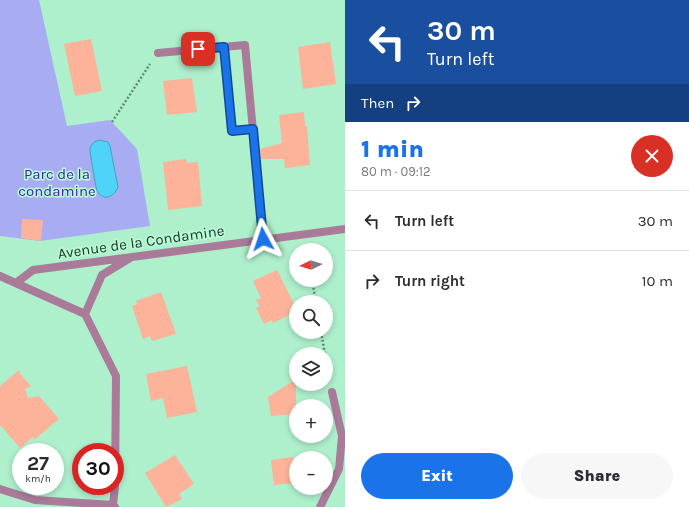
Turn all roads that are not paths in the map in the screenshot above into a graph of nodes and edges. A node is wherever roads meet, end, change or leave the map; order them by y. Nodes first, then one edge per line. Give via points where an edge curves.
1 (224, 47) junction
2 (158, 53) road end
3 (253, 129) junction
4 (345, 229) edge
5 (263, 239) junction
6 (134, 256) junction
7 (0, 276) edge
8 (16, 283) junction
9 (84, 314) junction
10 (332, 392) dead end
11 (115, 443) edge
12 (0, 490) edge
13 (115, 495) edge
14 (114, 506) edge
15 (320, 507) edge

1 - 2 street
1 - 3 street via 245,45
1 - 3 street via 232,131
3 - 5 street
4 - 5 street, Avenue de la Condamine
5 - 6 street, Avenue de la Condamine
6 - 8 street, Avenue de la Condamine via 33,270
6 - 9 street via 102,275
7 - 8 street
8 - 9 street
9 - 11 street via 116,376
10 - 15 street via 342,436 339,469
12 - 14 street via 35,500
13 - 14 street

